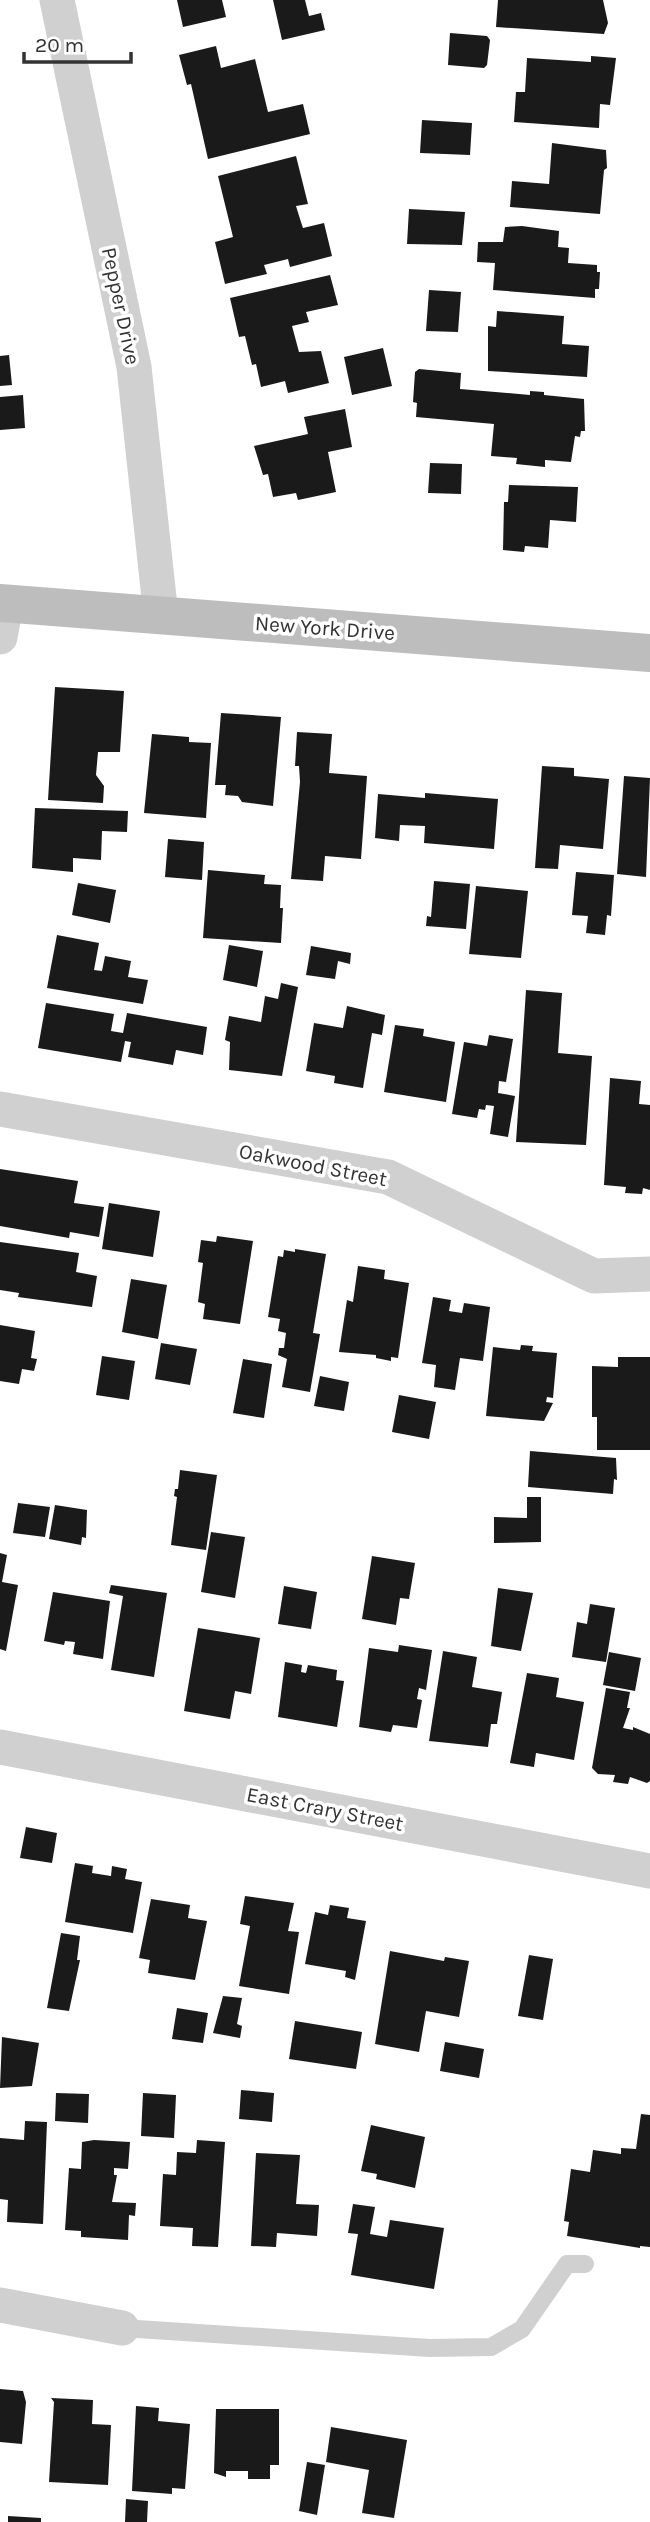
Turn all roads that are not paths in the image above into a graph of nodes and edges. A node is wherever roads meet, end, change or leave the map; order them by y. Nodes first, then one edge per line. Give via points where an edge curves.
1 (57, 0) edge
2 (2, 614) edge
3 (161, 616) junction
4 (650, 653) edge
5 (0, 1109) edge
6 (650, 1274) edge
7 (0, 1747) edge
8 (650, 1871) edge
9 (585, 2264) dead end
10 (0, 2305) edge
11 (122, 2328) joint

1 - 3 street, Pepper Drive via 134,366
2 - 3 street, New York Drive
3 - 4 street, New York Drive
5 - 6 street, Oakwood Street via 388,1177 594,1276
7 - 8 street, East Crary Street
9 - 11 lane via 567,2264 522,2329 491,2347 430,2348
10 - 11 street

